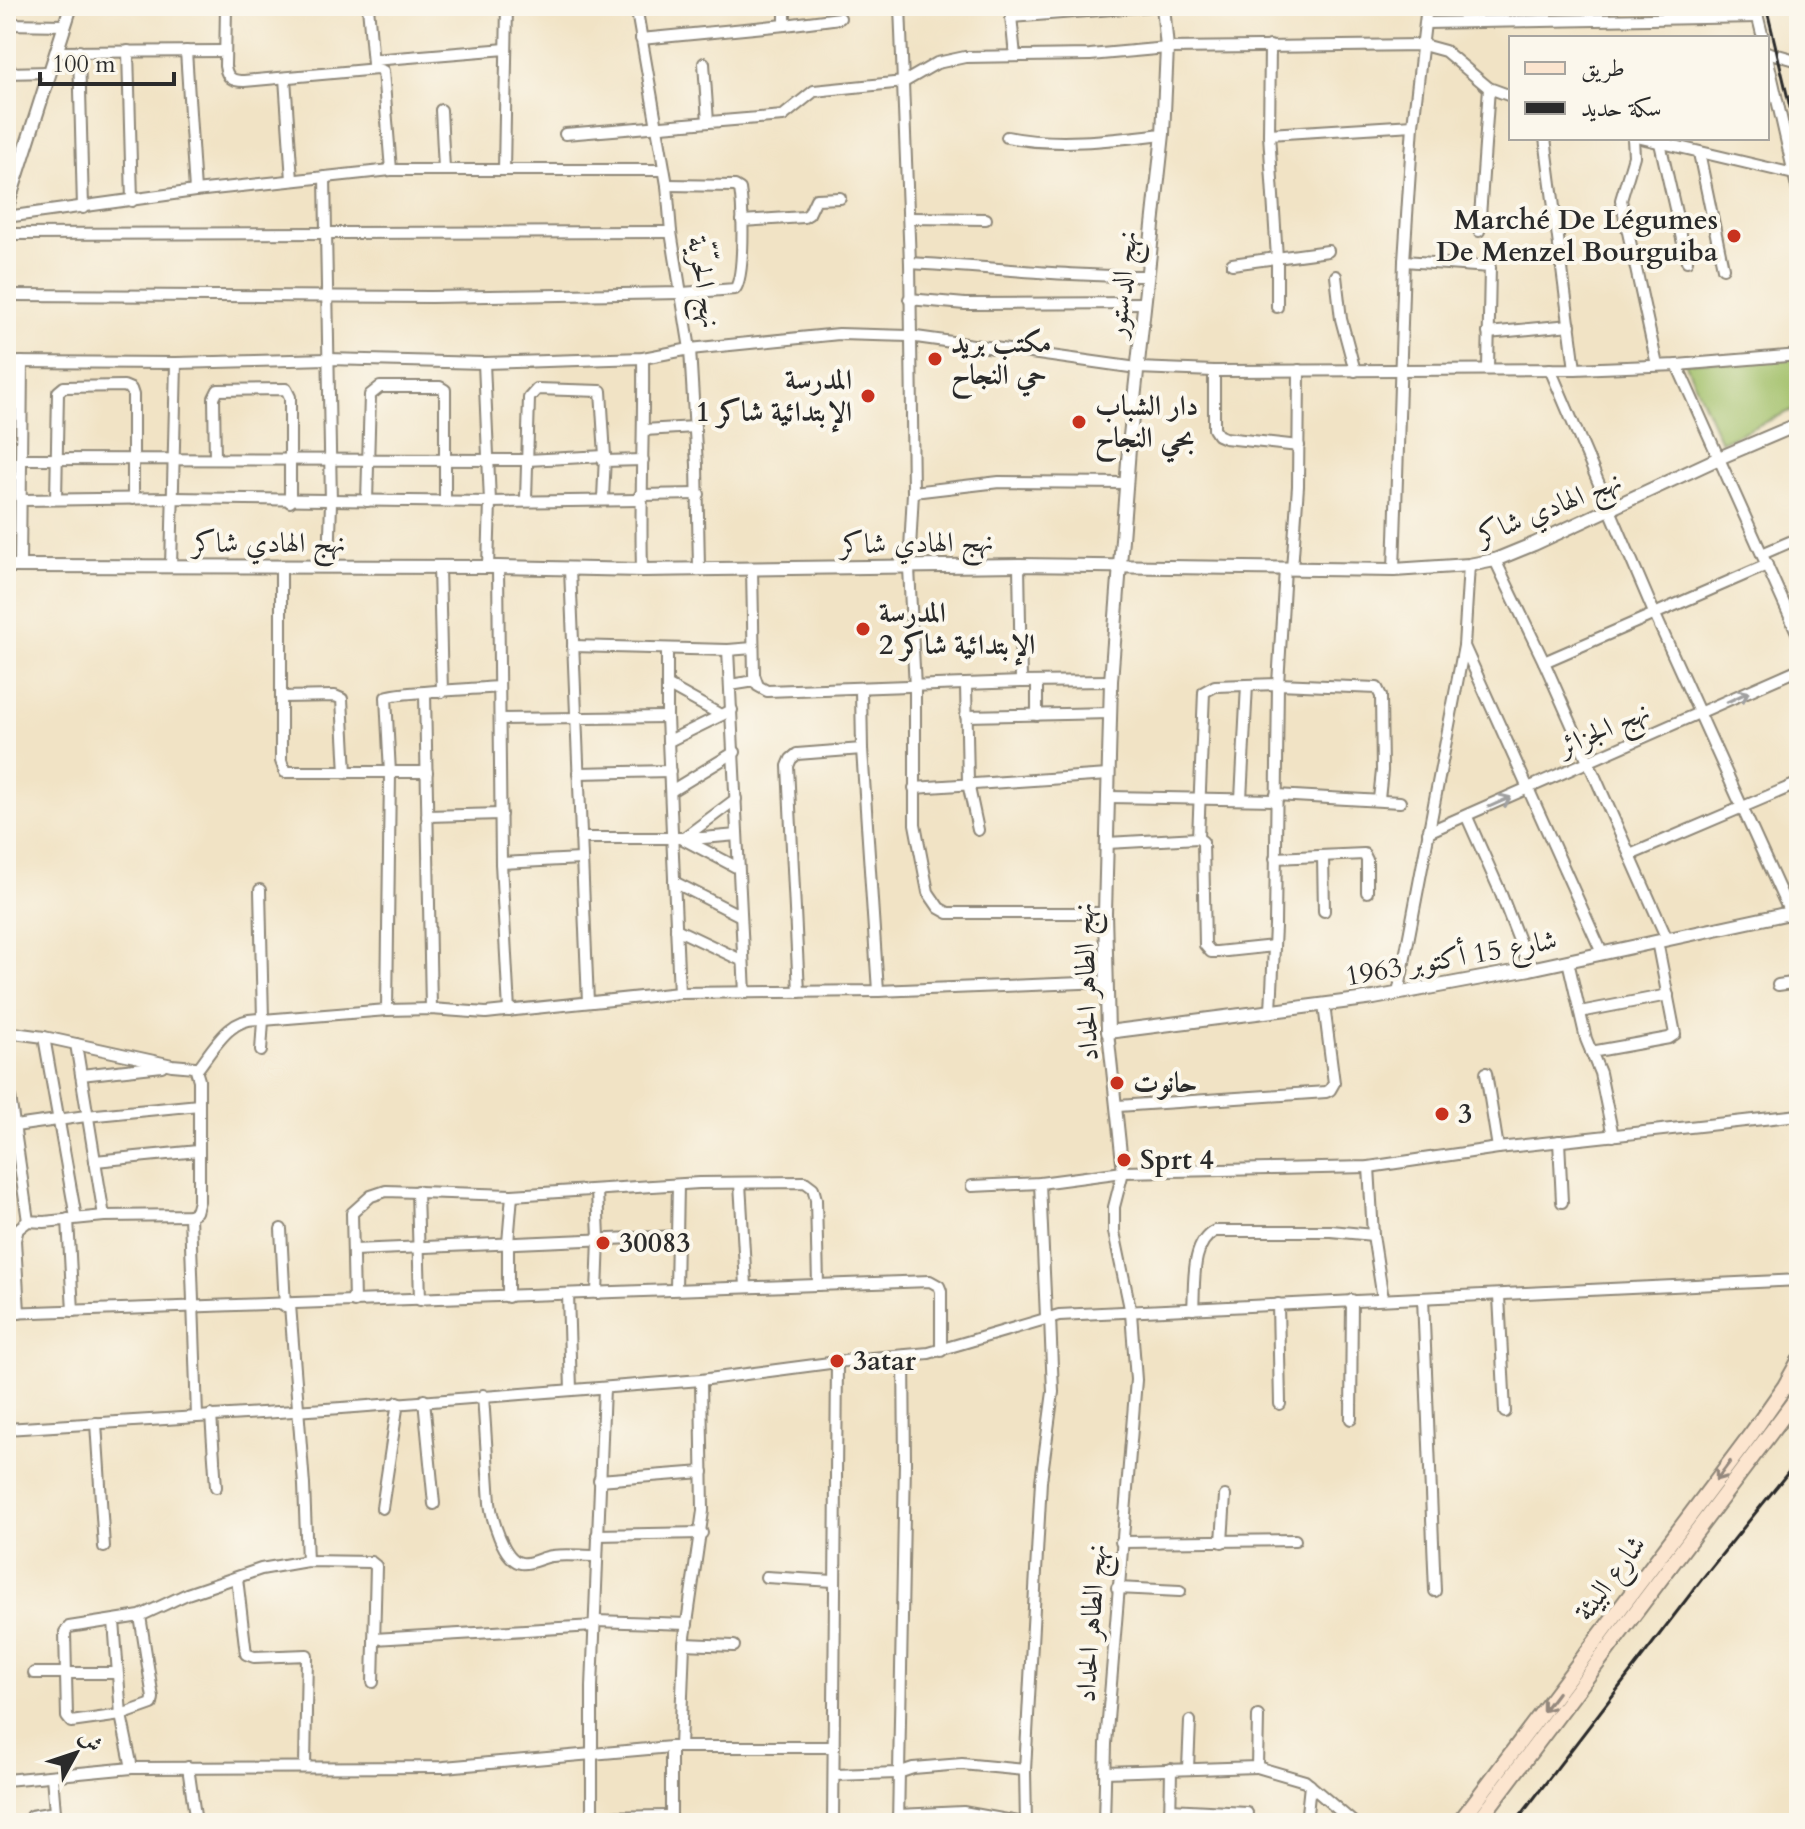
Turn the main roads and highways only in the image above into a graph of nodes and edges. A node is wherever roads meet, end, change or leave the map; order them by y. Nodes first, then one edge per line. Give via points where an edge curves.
1 (1799, 1361) edge
2 (1799, 1395) edge
3 (1758, 1437) junction
4 (1484, 1802) junction
5 (1459, 1823) edge
6 (1477, 1823) edge

1 - 3 main road, شارع البيئة
2 - 3 main road, شارع البيئة
3 - 4 main road, شارع البيئة
4 - 5 main road, شارع البيئة
4 - 6 main road, شارع البيئة

